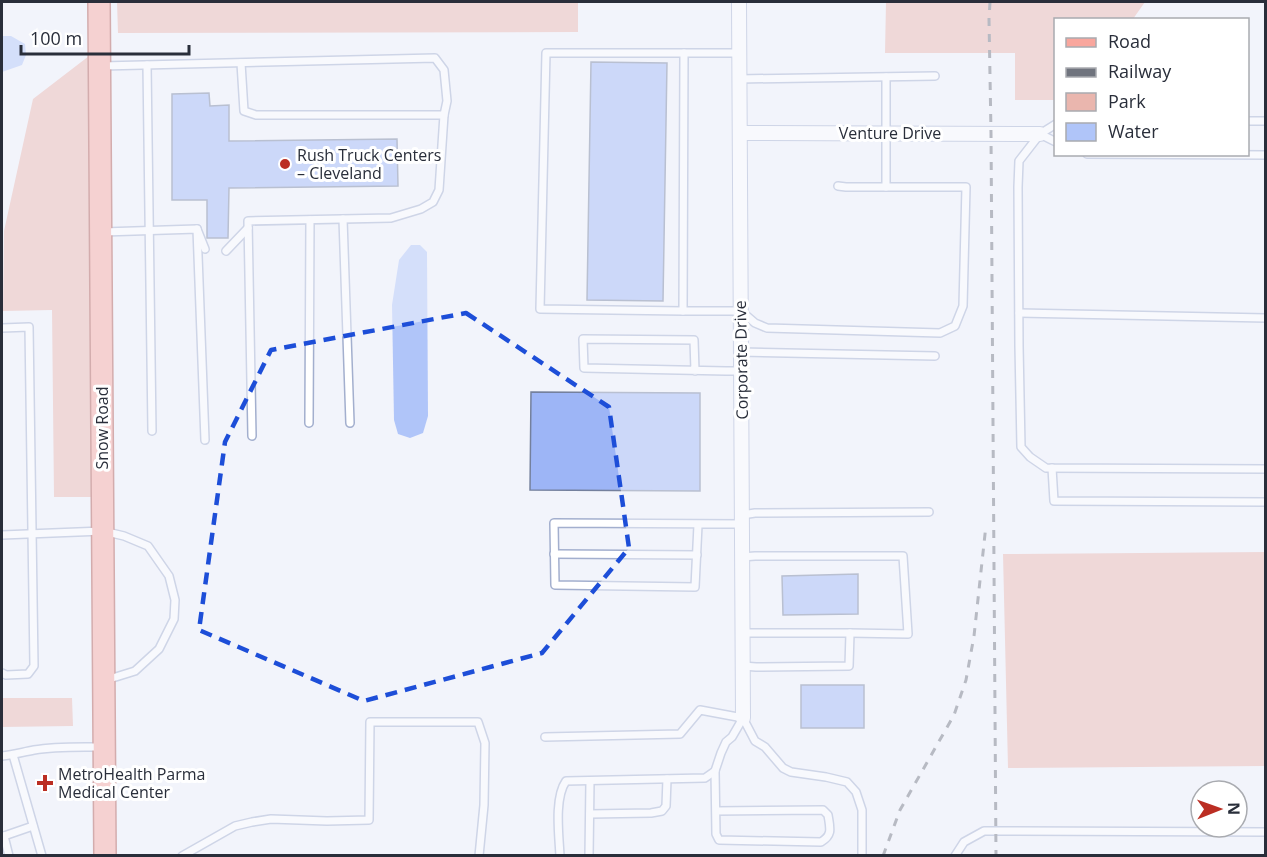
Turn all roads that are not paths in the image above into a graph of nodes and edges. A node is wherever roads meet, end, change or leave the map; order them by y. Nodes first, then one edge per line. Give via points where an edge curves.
1 (99, 2) edge
2 (739, 2) edge
3 (684, 53) junction
4 (739, 53) junction
5 (241, 63) junction
6 (147, 65) junction
7 (99, 66) junction
8 (935, 75) dead end
9 (886, 77) junction
10 (739, 79) junction
11 (444, 115) junction
12 (1249, 121) edge
13 (1266, 121) edge
14 (1054, 125) edge
15 (740, 133) junction
16 (885, 133) junction
17 (1040, 134) junction
18 (1054, 141) edge
19 (1249, 155) edge
20 (1266, 155) edge
21 (838, 186) dead end
22 (886, 187) junction
23 (343, 219) junction
24 (310, 220) junction
25 (248, 228) junction
26 (197, 229) junction
27 (148, 231) junction
28 (100, 232) junction
29 (205, 249) dead end
30 (226, 251) dead end
31 (683, 310) junction
32 (741, 311) junction
33 (1019, 313) junction
34 (1266, 318) edge
35 (2, 328) edge
36 (741, 352) junction
37 (935, 356) dead end
38 (696, 371) junction
39 (741, 371) junction
40 (309, 423) dead end
41 (350, 423) dead end
42 (152, 431) dead end
43 (252, 436) dead end
44 (205, 440) dead end
45 (1052, 468) junction
46 (1266, 469) edge
47 (1266, 502) edge
48 (929, 512) dead end
49 (742, 519) junction
50 (698, 525) junction
51 (103, 531) junction
52 (32, 533) junction
53 (2, 535) edge
54 (554, 554) junction
55 (697, 555) junction
56 (742, 557) junction
57 (743, 633) junction
58 (850, 633) junction
59 (743, 666) junction
60 (2, 673) edge
61 (104, 680) junction
62 (743, 718) junction
63 (545, 737) dead end
64 (104, 747) junction
65 (13, 755) junction
66 (2, 756) edge
67 (715, 771) junction
68 (667, 779) junction
69 (590, 781) junction
70 (716, 811) junction
71 (590, 814) junction
72 (33, 826) junction
73 (1266, 832) edge
74 (3, 836) edge
75 (9, 855) edge
76 (42, 855) edge
77 (105, 855) edge
78 (182, 855) edge
79 (479, 855) edge
80 (560, 855) edge
81 (589, 855) edge
82 (862, 855) edge
83 (955, 855) edge

1 - 7 main road, Snow Road
2 - 4 street, Corporate Drive
3 - 4 lane
3 - 31 lane
3 - 31 lane via 546,53 540,309
4 - 10 street, Corporate Drive
5 - 6 lane
5 - 11 lane via 244,111 256,115
5 - 11 lane via 435,58 444,70
6 - 7 lane
6 - 27 lane
7 - 28 main road, Snow Road
8 - 9 lane
9 - 10 lane
9 - 16 lane
10 - 15 street, Corporate Drive
11 - 23 lane via 439,190 433,202 391,218
12 - 13 lane
14 - 17 lane
15 - 16 street, Venture Drive
15 - 32 street, Corporate Drive
16 - 17 street, Venture Drive
16 - 22 lane
17 - 18 lane
17 - 33 lane via 1020,161
19 - 20 lane
21 - 22 lane
22 - 32 lane via 966,187 963,306 955,326 940,333 766,328
23 - 24 lane
23 - 41 lane
24 - 25 lane via 248,221
24 - 40 lane
25 - 30 lane
25 - 43 lane
26 - 27 lane
26 - 29 lane
26 - 44 lane
27 - 28 lane
27 - 42 lane
28 - 51 main road, Snow Road
31 - 32 lane
32 - 36 street, Corporate Drive
33 - 34 lane
33 - 45 lane via 1021,447 1046,468
35 - 52 lane via 29,327
36 - 37 lane
36 - 39 street, Corporate Drive
38 - 38 lane via 584,368 583,339 694,340
38 - 39 lane
39 - 49 street, Corporate Drive
45 - 46 lane
45 - 47 lane via 1054,501
48 - 49 lane via 755,513
49 - 50 lane
49 - 56 street, Corporate Drive
50 - 54 lane via 554,524
50 - 55 lane
51 - 52 lane
51 - 61 main road, Snow Road
51 - 61 lane via 148,546 169,576 175,600 174,620 159,649 135,671
52 - 53 lane
52 - 60 lane via 34,666 28,674
54 - 55 lane
54 - 55 lane via 555,585 695,587
56 - 57 street, Corporate Drive
56 - 58 lane via 903,556 909,634
57 - 58 lane
57 - 59 street, Corporate Drive
58 - 59 lane via 849,666
59 - 62 street, Corporate Drive
61 - 64 main road, Snow Road
62 - 63 lane via 700,710 680,734
62 - 67 lane via 726,742
62 - 82 lane via 755,741 783,768 847,782 856,792 862,810
64 - 65 lane via 35,750
64 - 77 main road, Snow Road
65 - 66 lane
65 - 72 lane
67 - 68 lane via 705,778
67 - 70 lane
68 - 69 lane
68 - 71 lane via 666,806 662,811
69 - 71 lane
69 - 80 lane via 566,781 561,788
70 - 70 lane via 719,840 821,843 830,831 828,815 823,810
71 - 81 lane
72 - 74 lane
72 - 76 lane
73 - 83 lane via 984,831 964,842
74 - 75 lane
78 - 79 lane via 235,826 252,822 369,820 370,722 478,722 485,743

